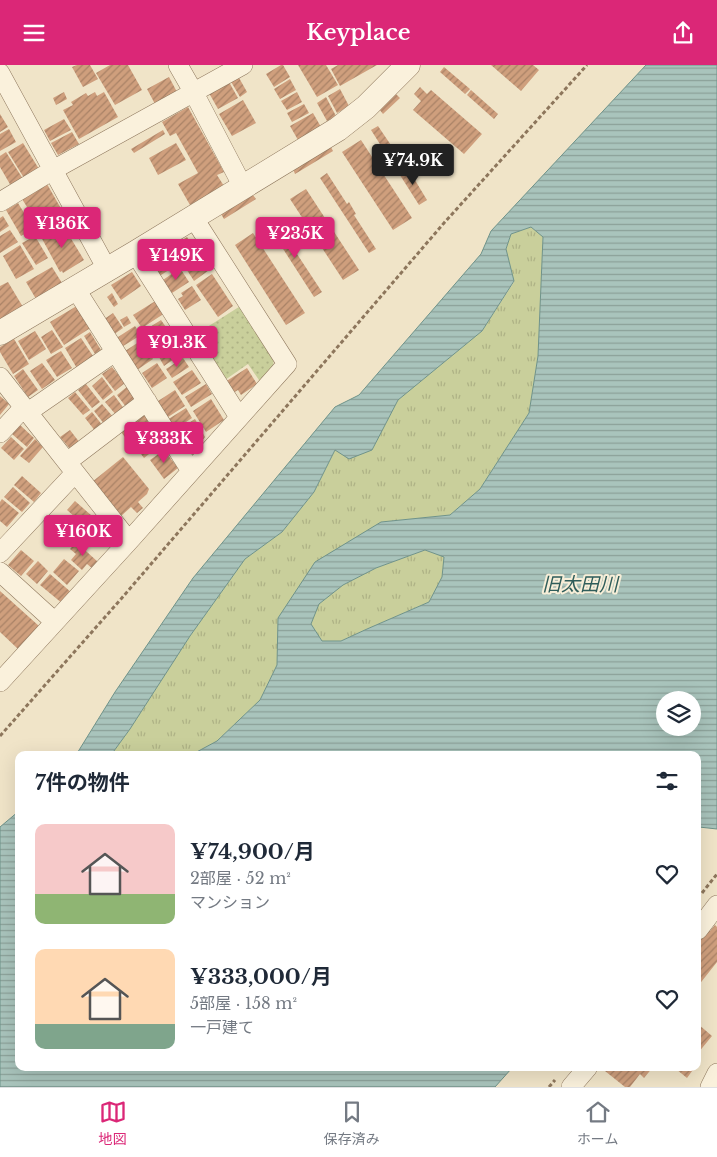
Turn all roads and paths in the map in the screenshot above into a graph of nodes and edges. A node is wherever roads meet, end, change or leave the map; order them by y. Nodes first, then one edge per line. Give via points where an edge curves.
1 (178, 65) edge
2 (243, 65) edge
3 (586, 65) edge
4 (397, 69) edge
5 (0, 73) edge
6 (194, 93) junction
7 (54, 170) junction
8 (242, 187) junction
9 (0, 202) edge
10 (194, 217) junction
11 (135, 253) junction
12 (107, 269) junction
13 (74, 288) junction
14 (0, 333) edge
15 (114, 352) junction
16 (0, 377) edge
17 (147, 401) junction
18 (26, 409) junction
19 (239, 417) junction
20 (0, 433) edge
21 (71, 467) junction
22 (191, 471) junction
23 (129, 541) junction
24 (0, 553) edge
25 (0, 572) edge
26 (55, 622) junction
27 (0, 682) edge
28 (0, 735) edge
29 (717, 873) edge
30 (701, 895) edge
31 (717, 905) edge
32 (701, 926) edge
33 (585, 1071) edge
34 (571, 1087) edge

1 - 6 street
2 - 6 street
3 - 28 path via 444,223
4 - 8 street via 366,107 338,129
5 - 7 street
6 - 7 street
6 - 8 street
7 - 9 street
7 - 12 street
8 - 10 street
10 - 11 street
10 - 19 street via 286,364
11 - 12 street
11 - 19 street
12 - 13 street
13 - 14 street
13 - 15 street
15 - 17 street
15 - 18 street
16 - 18 street
17 - 21 street
17 - 22 street
18 - 20 street
18 - 21 street
19 - 22 street
21 - 23 street
21 - 24 street
22 - 23 street
23 - 26 street
25 - 26 street
26 - 27 street
29 - 30 path
31 - 32 street
33 - 34 street

